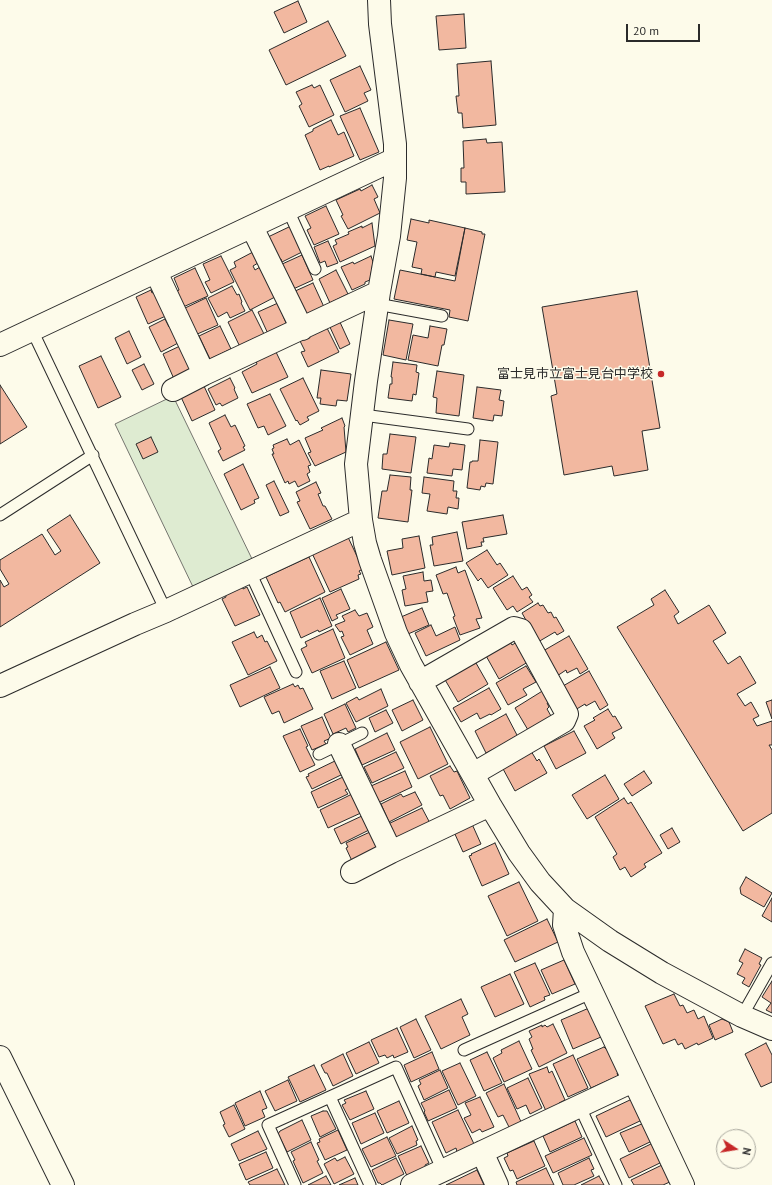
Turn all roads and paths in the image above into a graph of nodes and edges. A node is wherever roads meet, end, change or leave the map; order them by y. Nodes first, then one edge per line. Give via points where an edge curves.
1 (378, 0) edge
2 (396, 159) junction
3 (288, 210) junction
4 (252, 227) junction
5 (315, 269) dead end
6 (156, 272) junction
7 (378, 298) junction
8 (442, 316) dead end
9 (302, 329) junction
10 (32, 330) junction
11 (0, 345) edge
12 (204, 374) junction
13 (173, 390) dead end
14 (363, 415) junction
15 (468, 428) dead end
16 (93, 456) junction
17 (0, 515) edge
18 (361, 520) junction
19 (250, 572) junction
20 (166, 611) junction
21 (296, 672) dead end
22 (420, 682) junction
23 (0, 686) edge
24 (362, 733) dead end
25 (340, 744) junction
26 (319, 754) dead end
27 (473, 774) junction
28 (490, 805) junction
29 (391, 852) junction
30 (352, 872) dead end
31 (565, 909) junction
32 (772, 963) edge
33 (591, 993) junction
34 (742, 1016) junction
35 (772, 1029) edge
36 (464, 1050) dead end
37 (0, 1057) edge
38 (633, 1082) junction
39 (330, 1097) junction
40 (580, 1106) junction
41 (482, 1152) junction
42 (443, 1171) junction
43 (63, 1185) edge
44 (295, 1185) edge
45 (370, 1185) edge
46 (412, 1185) edge
47 (497, 1185) edge
48 (616, 1185) edge
49 (683, 1185) edge

1 - 2 street
2 - 3 street
2 - 7 street via 389,236
3 - 4 street
3 - 5 lane
4 - 6 street
4 - 9 street
6 - 10 street
6 - 12 street
7 - 8 lane
7 - 9 street
7 - 14 street
9 - 12 street
10 - 11 street
10 - 16 lane
12 - 13 street
14 - 15 lane
14 - 18 street via 356,464
16 - 17 lane
16 - 20 lane
18 - 19 street
18 - 22 street via 370,560 396,633
19 - 20 street
19 - 21 lane
20 - 23 street
22 - 27 street
22 - 27 street via 514,628 521,630 567,714 564,721
24 - 25 lane
25 - 26 lane
25 - 29 street
27 - 28 street
28 - 29 street
28 - 31 street via 519,853 540,882
29 - 30 street
31 - 33 street via 564,925
31 - 34 street via 662,973
32 - 34 lane
33 - 36 lane
33 - 38 street
34 - 35 street
37 - 43 street
38 - 40 street
38 - 49 street
39 - 42 lane via 396,1067
39 - 44 lane via 268,1125
39 - 45 lane
40 - 41 street
40 - 48 lane
41 - 42 street
41 - 47 street
42 - 46 street

